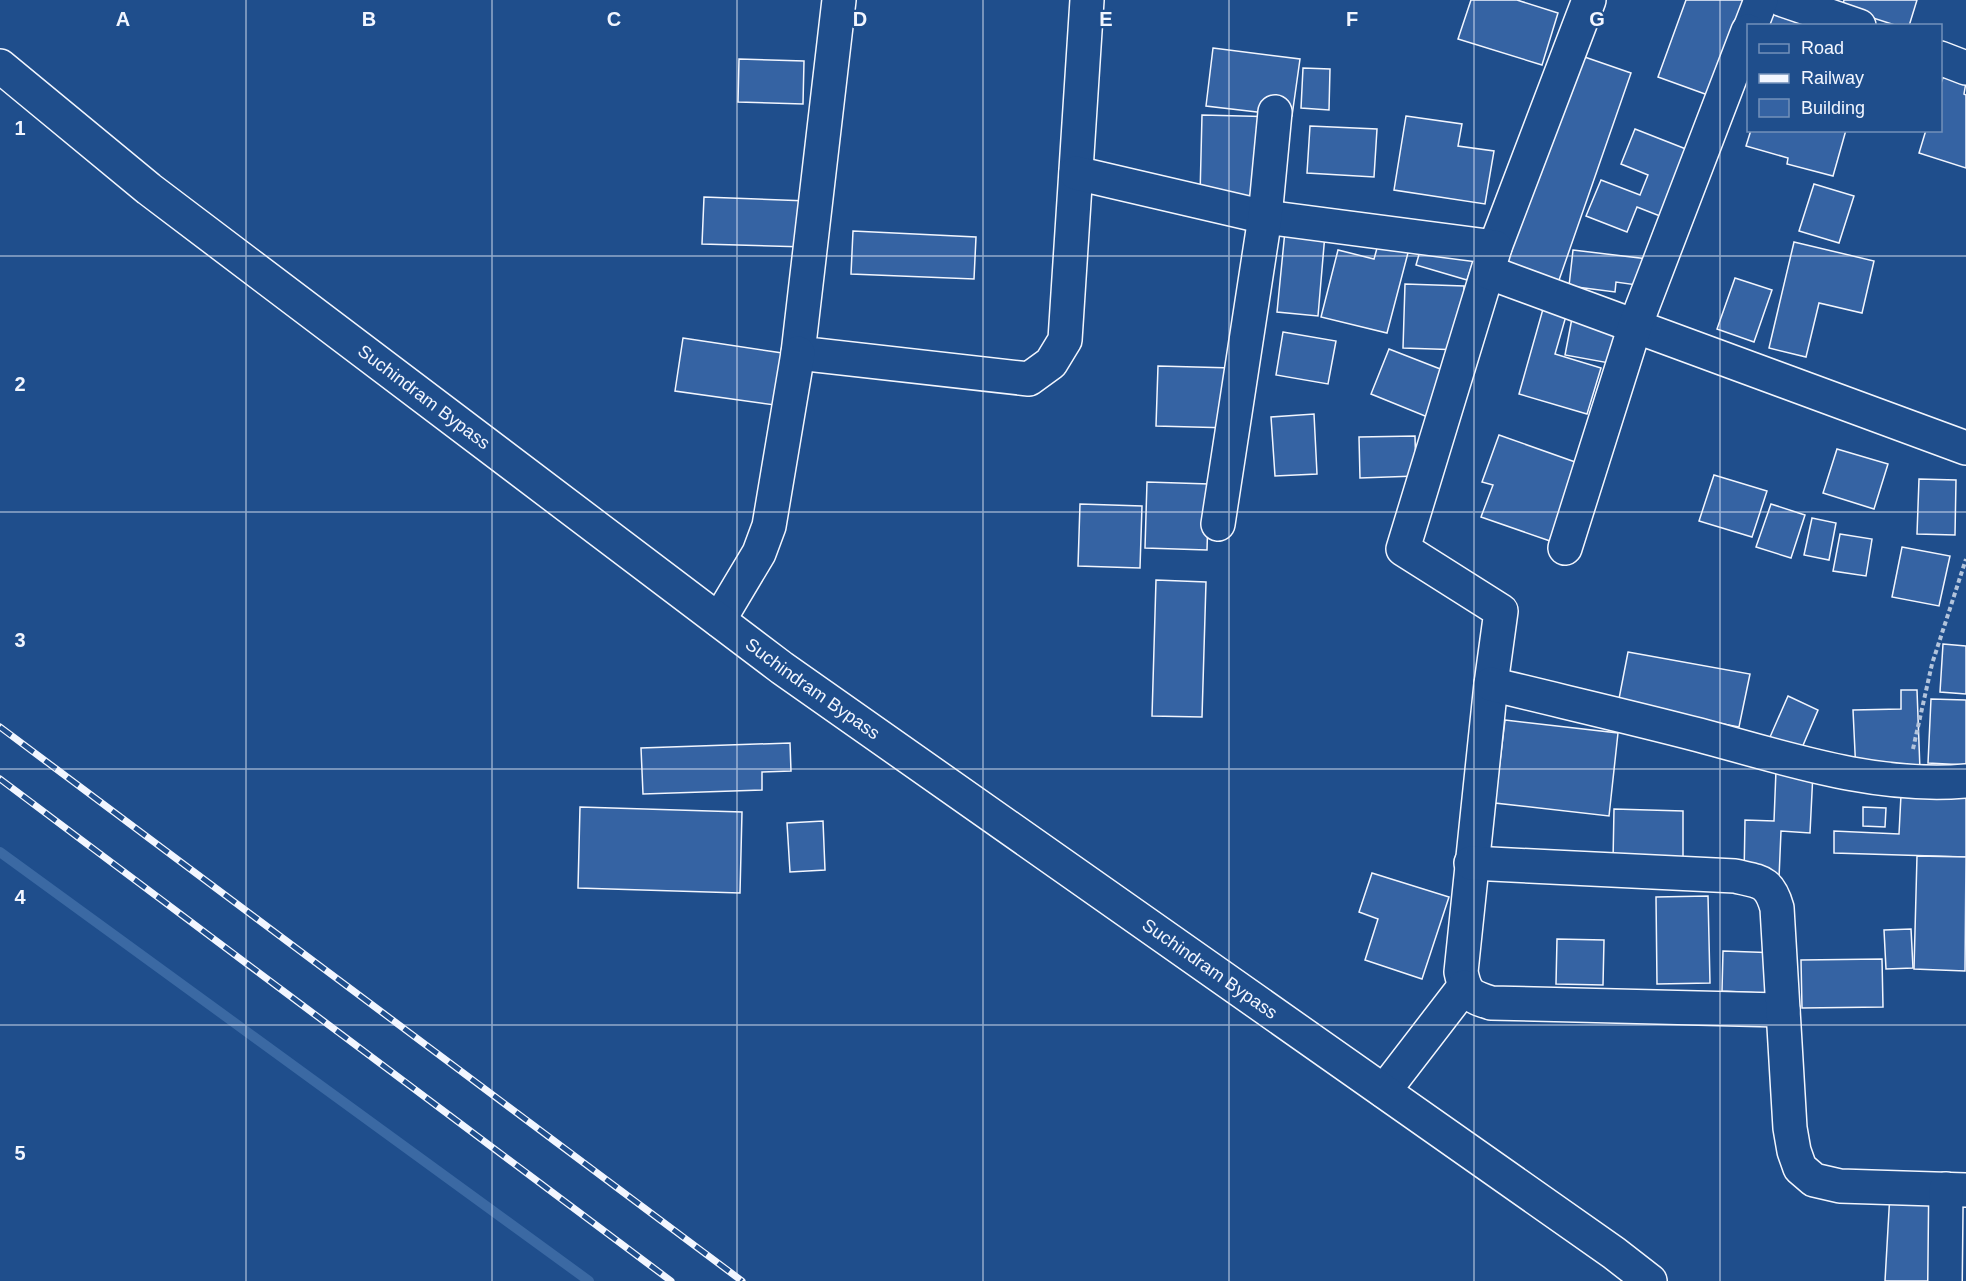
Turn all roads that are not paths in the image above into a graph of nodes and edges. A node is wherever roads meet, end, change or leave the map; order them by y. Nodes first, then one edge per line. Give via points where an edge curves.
1 (839, 0) edge
2 (1087, 0) edge
3 (1589, 0) edge
4 (1761, 0) edge
5 (1783, 0) edge
6 (1752, 24) edge
7 (1853, 24) edge
8 (1747, 37) edge
9 (1942, 58) edge
10 (0, 66) edge
11 (1966, 68) edge
12 (1275, 112) dead end
13 (1076, 173) junction
14 (1265, 217) junction
15 (1492, 260) junction
16 (1635, 326) junction
17 (798, 353) junction
18 (1966, 448) edge
19 (1218, 524) dead end
20 (1565, 548) dead end
21 (719, 620) junction
22 (1491, 684) junction
23 (1966, 781) edge
24 (1471, 863) junction
25 (1464, 987) junction
26 (1783, 1010) junction
27 (1384, 1091) junction
28 (1956, 1190) edge
29 (1650, 1281) edge
30 (1945, 1281) edge

1 - 17 main road
2 - 13 main road
3 - 15 main road
4 - 6 main road
5 - 7 main road
8 - 16 main road
9 - 11 main road
10 - 21 main road, Suchindram Bypass via 149,189
12 - 14 main road
13 - 14 main road
13 - 17 main road via 1065,340 1051,363 1029,379
14 - 15 main road
14 - 19 main road
15 - 16 main road
15 - 22 main road via 1403,549 1501,611
16 - 18 main road
16 - 20 main road
17 - 21 main road via 769,526 759,553
21 - 27 main road, Suchindram Bypass
22 - 23 main road via 1822,768 1905,782
22 - 24 main road
24 - 25 main road via 1461,972
24 - 26 main road via 1735,876 1762,883 1773,893 1777,908
25 - 26 main road via 1474,997 1491,1003
25 - 27 main road
26 - 28 main road via 1790,1128 1800,1168 1814,1180 1840,1186
27 - 29 main road, Suchindram Bypass
28 - 30 main road

